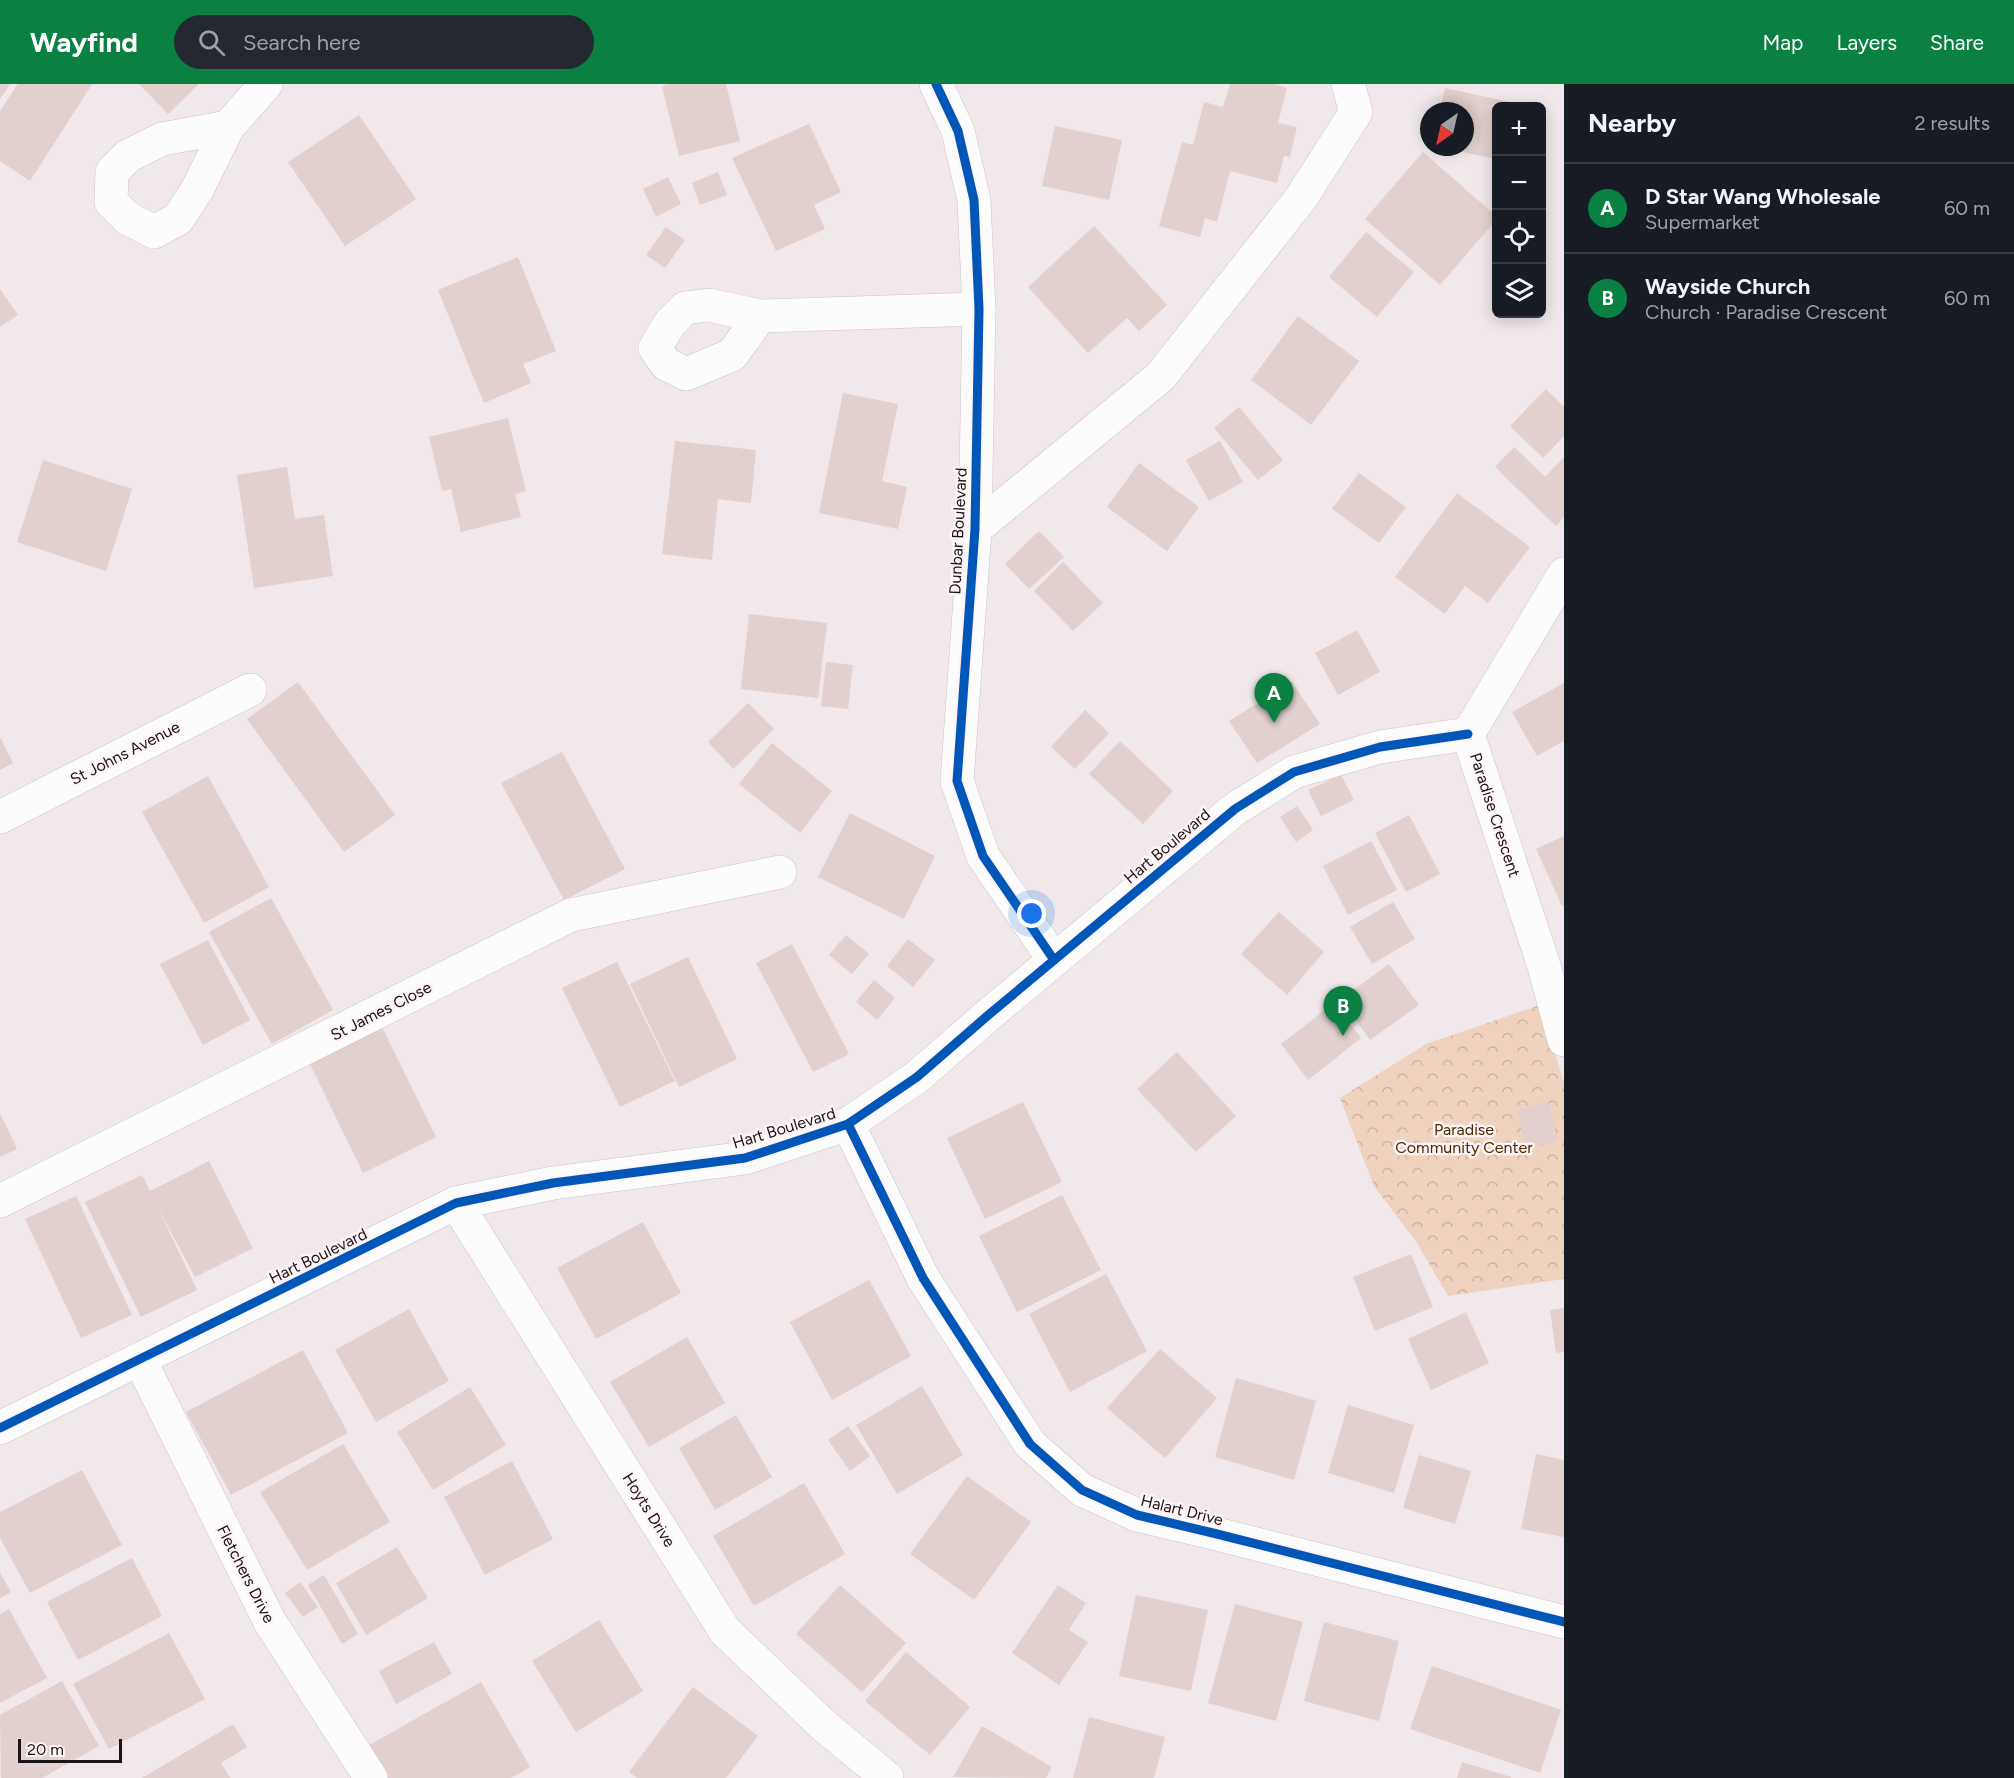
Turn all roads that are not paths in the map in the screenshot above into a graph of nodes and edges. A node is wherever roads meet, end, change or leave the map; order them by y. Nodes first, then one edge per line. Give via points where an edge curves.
1 (266, 84) edge
2 (936, 84) edge
3 (1348, 84) edge
4 (228, 127) dead end
5 (979, 309) junction
6 (760, 316) dead end
7 (975, 529) junction
8 (1564, 574) edge
9 (250, 690) dead end
10 (1468, 734) junction
11 (0, 817) edge
12 (780, 872) dead end
13 (1054, 960) junction
14 (1564, 1040) edge
15 (848, 1124) junction
16 (0, 1201) edge
17 (456, 1203) junction
18 (140, 1359) junction
19 (0, 1428) edge
20 (1564, 1622) edge
21 (371, 1778) edge
22 (887, 1778) edge

1 - 4 street
2 - 5 street, Dunbar Boulevard via 958,131 974,200
3 - 7 street via 1356,112 1301,198 1161,376
5 - 6 street
5 - 7 street, Dunbar Boulevard
7 - 13 street, Dunbar Boulevard via 957,781 983,856
8 - 10 street, Paradise Crescent
9 - 11 street, St Johns Avenue
10 - 13 street, Hart Boulevard via 1380,747 1294,772 1235,808
10 - 14 street, Paradise Crescent via 1544,966
12 - 16 street, St James Close via 571,915
13 - 15 street, Hart Boulevard via 917,1077
15 - 17 street, Hart Boulevard via 745,1158 553,1183
15 - 20 street, Halart Drive via 923,1278 1030,1444 1082,1490 1137,1515
17 - 18 street, Hart Boulevard
17 - 22 street, Hoyts Drive via 725,1631 822,1724
18 - 19 street, Hart Boulevard
18 - 21 street, Fletchers Drive via 270,1622

